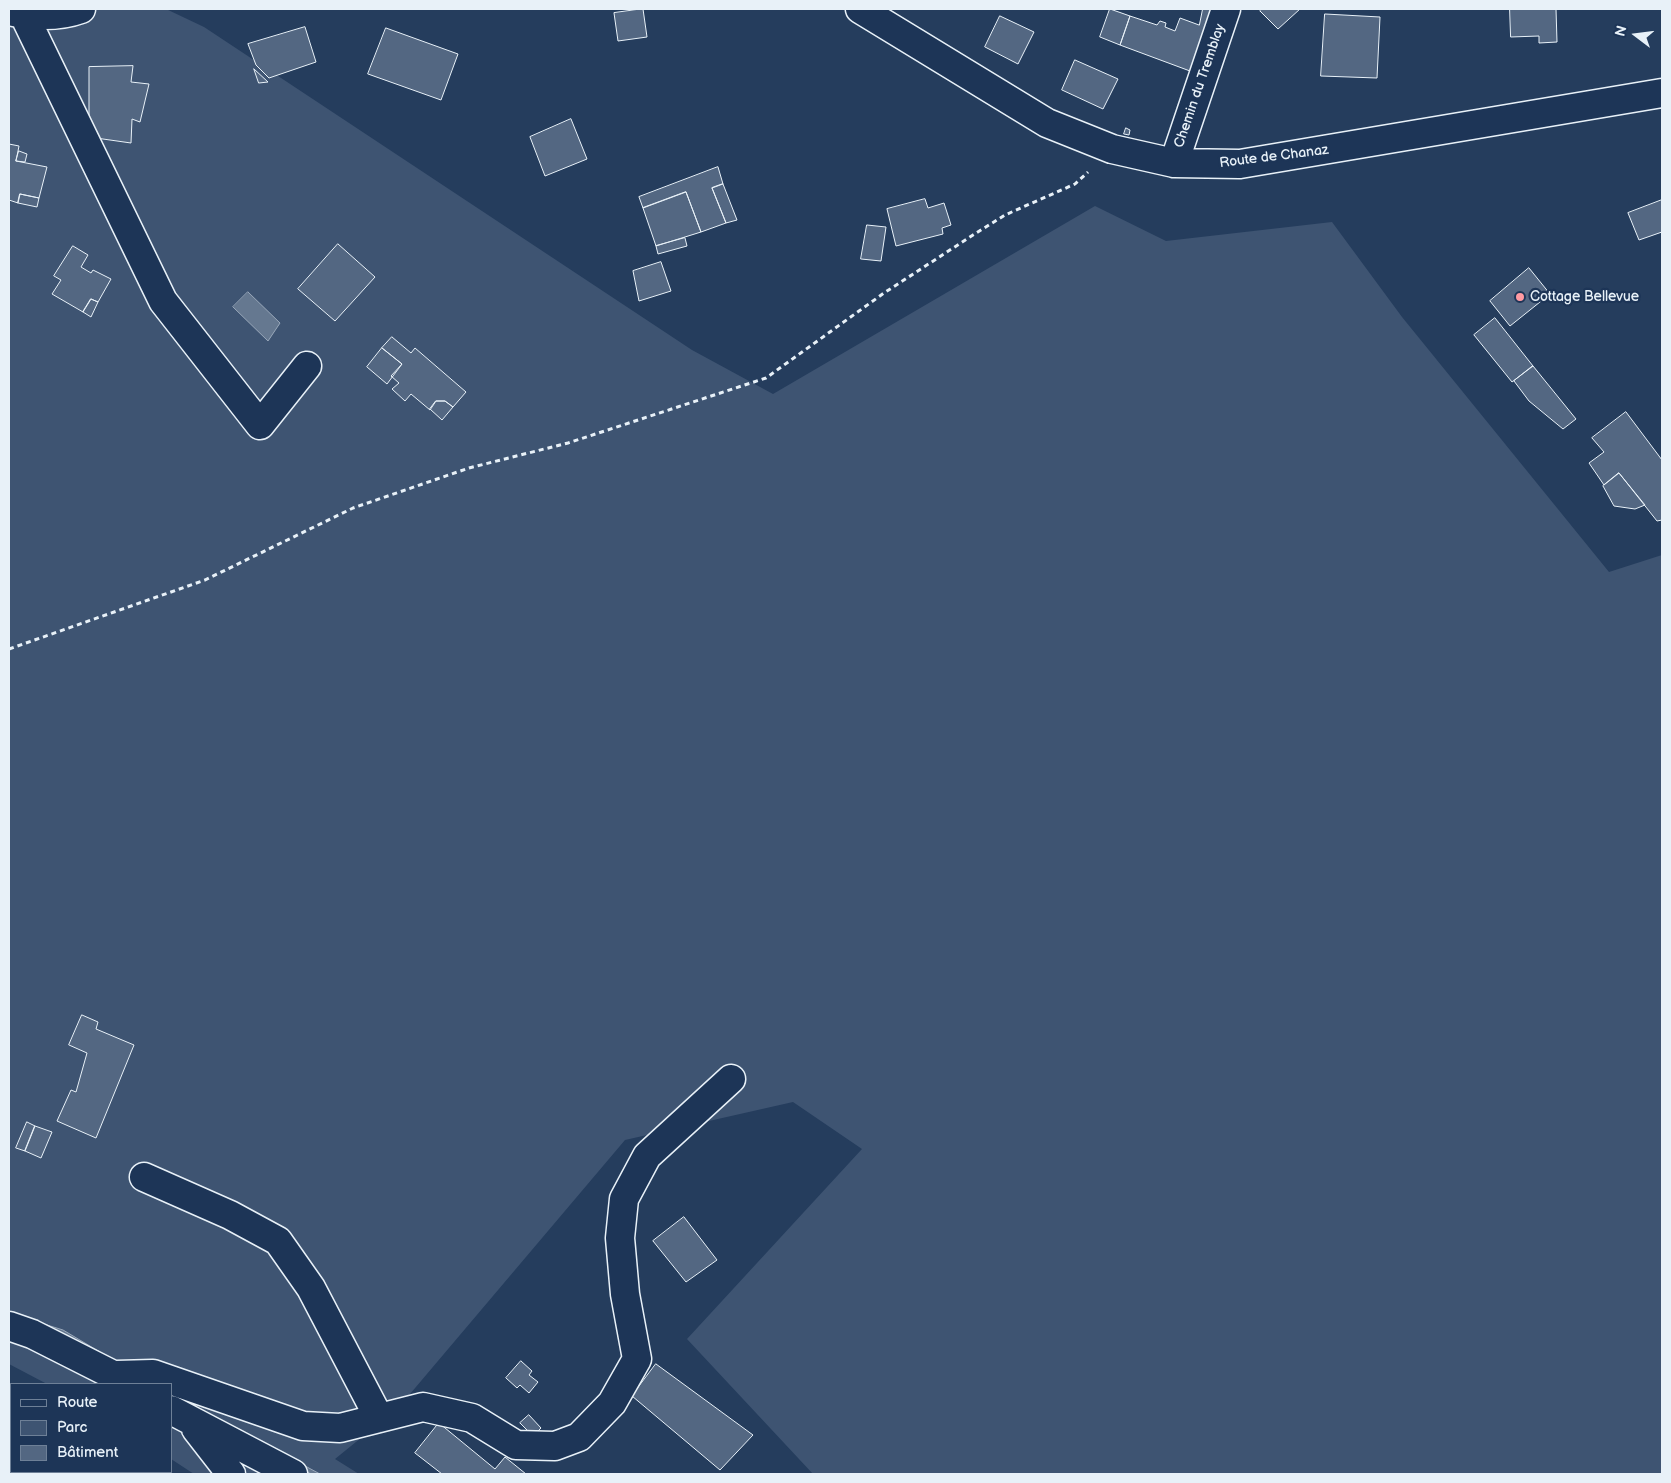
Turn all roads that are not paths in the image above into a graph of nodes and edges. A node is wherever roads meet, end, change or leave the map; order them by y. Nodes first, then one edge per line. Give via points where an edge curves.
1 (81, 9) edge
2 (860, 9) edge
3 (1226, 9) edge
4 (17, 13) edge
5 (1662, 93) edge
6 (1174, 163) junction
7 (307, 366) dead end
8 (731, 1079) dead end
9 (144, 1177) dead end
10 (9, 1326) edge
11 (124, 1380) edge
12 (181, 1416) edge
13 (379, 1418) junction
14 (231, 1474) edge
15 (293, 1474) edge

1 - 4 street via 68,14
2 - 6 street, Route de Chanaz via 1047,123 1112,149
3 - 6 street, Chemin du Tremblay
4 - 7 street via 163,301 260,425
5 - 6 street, Route de Chanaz via 1240,164
8 - 13 street via 648,1156 624,1199 620,1238 625,1294 637,1359 612,1403 578,1438 555,1446 516,1445 472,1418 423,1407
9 - 13 street via 230,1215 278,1241 311,1288
10 - 11 street via 32,1334
11 - 13 street via 152,1374 303,1426 340,1428
12 - 14 street
12 - 15 street

